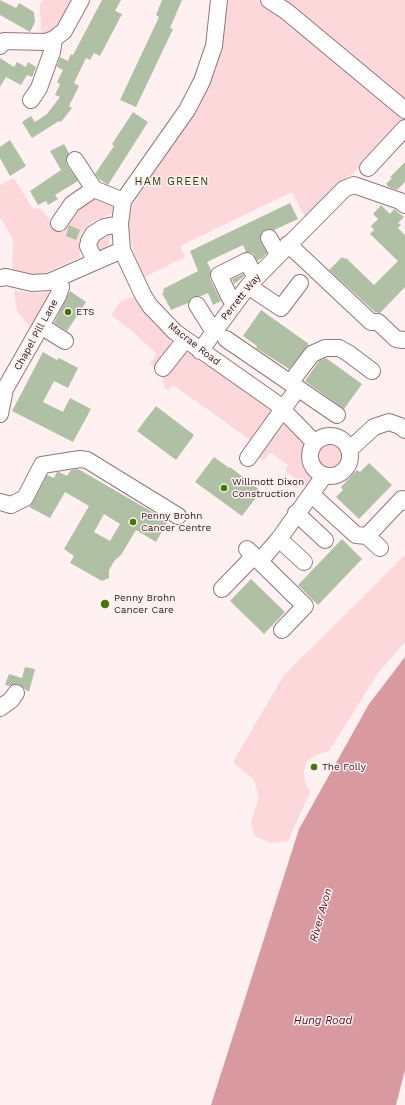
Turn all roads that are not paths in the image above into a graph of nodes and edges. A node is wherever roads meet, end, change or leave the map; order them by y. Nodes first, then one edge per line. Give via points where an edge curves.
1 (81, 0) edge
2 (219, 0) edge
3 (269, 0) edge
4 (1, 39) edge
5 (54, 39) junction
6 (31, 100) dead end
7 (405, 110) edge
8 (405, 128) edge
9 (75, 160) dead end
10 (368, 168) dead end
11 (94, 189) junction
12 (123, 201) junction
13 (405, 205) edge
14 (59, 223) dead end
15 (120, 224) junction
16 (269, 238) dead end
17 (284, 248) junction
18 (122, 250) junction
19 (95, 261) junction
20 (0, 278) edge
21 (59, 278) junction
22 (252, 281) junction
23 (300, 283) dead end
24 (235, 302) junction
25 (197, 305) dead end
26 (41, 326) junction
27 (220, 335) junction
28 (186, 340) junction
29 (403, 340) dead end
30 (65, 341) dead end
31 (200, 351) junction
32 (163, 368) dead end
33 (372, 371) dead end
34 (294, 386) junction
35 (283, 409) junction
36 (0, 414) edge
37 (337, 415) dead end
38 (405, 430) edge
39 (315, 443) junction
40 (349, 450) junction
41 (248, 458) dead end
42 (324, 476) junction
43 (311, 494) junction
44 (0, 502) edge
45 (405, 502) edge
46 (296, 513) junction
47 (178, 516) dead end
48 (367, 536) junction
49 (279, 540) junction
50 (325, 540) dead end
51 (380, 548) dead end
52 (254, 555) junction
53 (304, 562) dead end
54 (222, 589) dead end
55 (282, 630) dead end
56 (16, 693) dead end
57 (0, 708) edge

1 - 5 street via 64,31
2 - 12 street, Macrae Road via 214,46 202,81 187,110
3 - 7 street via 286,11
4 - 5 street via 45,42
5 - 6 street via 39,88
8 - 10 street
9 - 11 street
11 - 12 street
11 - 14 street via 72,204
12 - 15 street, Macrae Road
13 - 17 street, Perrett Way via 354,185 344,189
15 - 18 street, Macrae Road
15 - 19 street via 104,227 93,234 88,246
16 - 17 street
17 - 22 street, Perrett Way
17 - 29 street via 371,322 378,322 396,339
18 - 19 street
18 - 28 street, Macrae Road via 150,306
19 - 21 street
20 - 21 street via 6,277 32,284 42,284
21 - 26 street, Chapel Pill Lane via 58,296
22 - 23 street via 281,308
22 - 24 street, Perrett Way
22 - 24 street via 247,261 219,275 230,298
24 - 27 street, Perrett Way
25 - 27 street
26 - 30 street
26 - 36 street, Chapel Pill Lane via 5,389
27 - 31 street, Perrett Way
27 - 34 street
28 - 31 street, Macrae Road
28 - 32 street
31 - 35 street, Macrae Road
33 - 34 street via 339,348 325,348 312,354
34 - 35 street
34 - 37 street
35 - 39 street, Macrae Road
35 - 41 street
38 - 40 street via 389,422 374,427
39 - 40 street via 327,436 334,437 341,439
39 - 42 street via 311,462
40 - 42 street via 350,457 344,470 332,476
42 - 43 street
43 - 46 street
43 - 48 street via 356,535
44 - 47 street via 11,505 25,498 42,465 80,459 87,460
45 - 48 street via 402,499
46 - 49 street
46 - 50 street
48 - 51 street
49 - 52 street
49 - 53 street
52 - 54 street
52 - 55 street via 305,606
56 - 57 street

